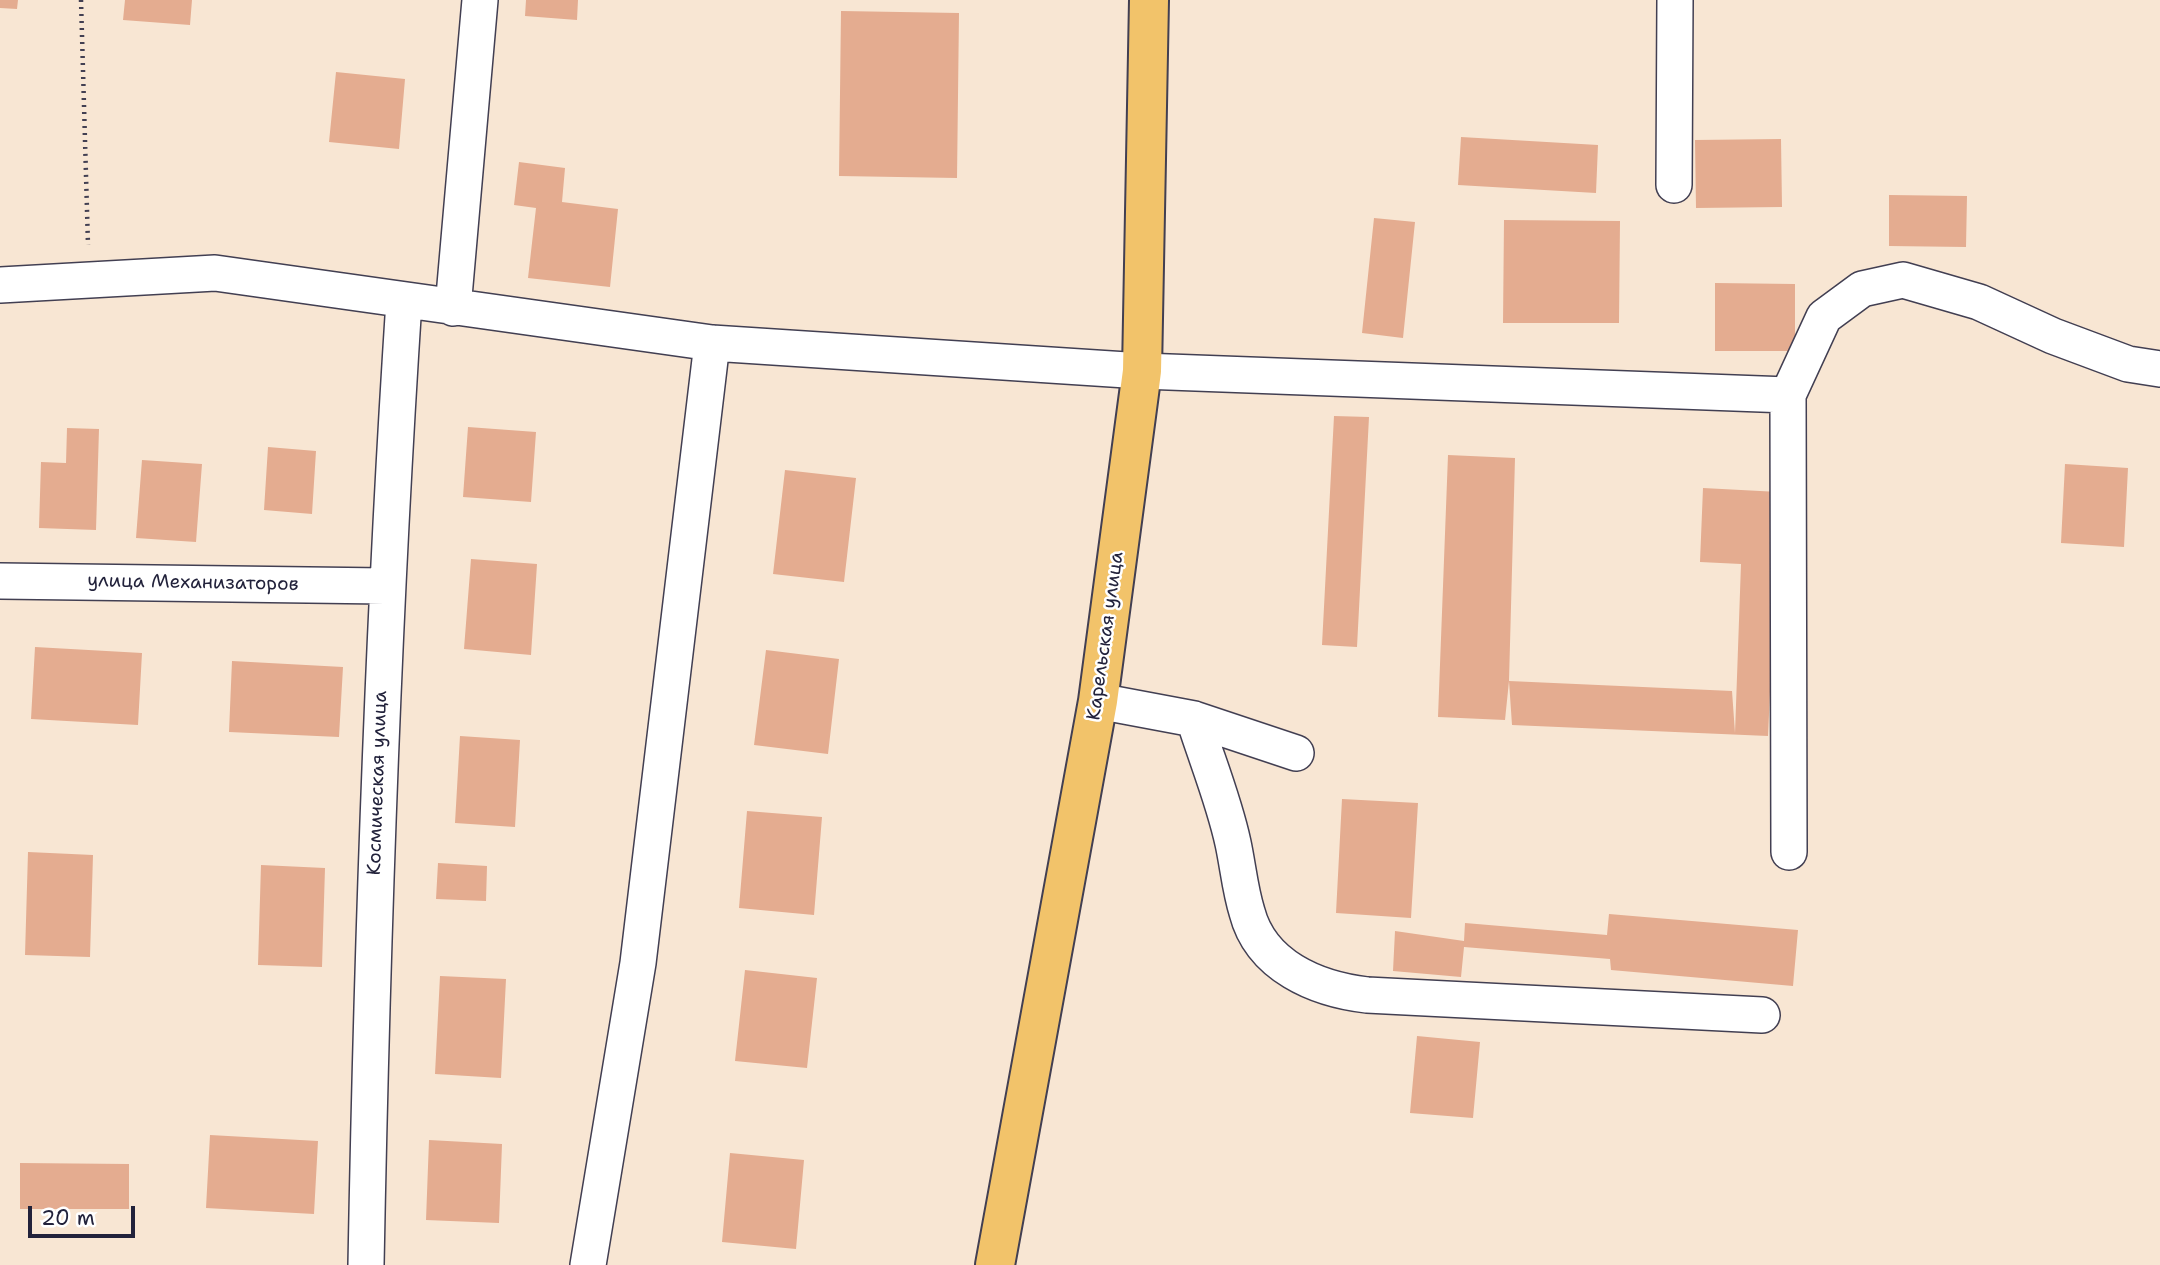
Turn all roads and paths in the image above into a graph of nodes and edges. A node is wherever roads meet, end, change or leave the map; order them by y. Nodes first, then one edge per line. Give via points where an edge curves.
1 (81, 0) edge
2 (480, 0) edge
3 (1149, 0) edge
4 (1675, 0) edge
5 (1674, 185) dead end
6 (89, 278) junction
7 (0, 285) edge
8 (404, 301) junction
9 (453, 309) junction
10 (712, 343) junction
11 (2160, 369) edge
12 (1142, 372) junction
13 (1788, 395) junction
14 (0, 581) edge
15 (386, 586) junction
16 (1098, 701) junction
17 (1194, 719) junction
18 (1296, 753) dead end
19 (1790, 852) dead end
20 (1762, 1015) dead end
21 (366, 1265) edge
22 (588, 1265) edge
23 (995, 1265) edge

1 - 6 path
2 - 9 street
3 - 12 main road, Карельская улица
4 - 5 street
6 - 7 street
6 - 8 street via 215,273
8 - 9 street
8 - 15 street, Космическая улица
9 - 10 street
10 - 12 street
10 - 22 street via 638,963
11 - 13 street via 2128,364 1979,302 1903,280 1862,289 1824,317
12 - 13 street
12 - 16 main road, Карельская улица
13 - 19 street
14 - 15 street, улица Механизаторов
15 - 21 street, Космическая улица
16 - 17 street
16 - 23 main road, Карельская улица
17 - 18 street
17 - 20 street via 1233,841 1247,914 1263,948 1284,967 1341,992 1367,995

